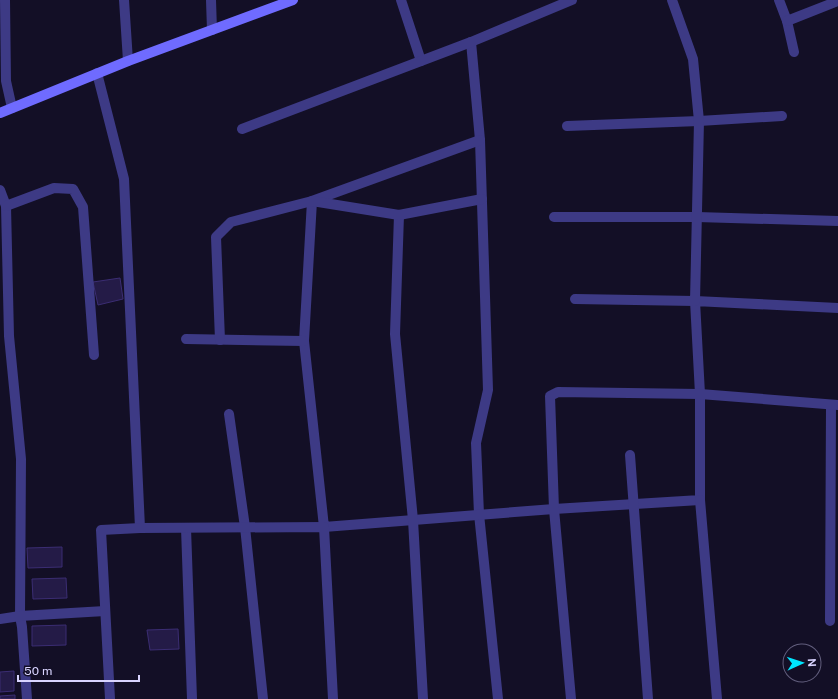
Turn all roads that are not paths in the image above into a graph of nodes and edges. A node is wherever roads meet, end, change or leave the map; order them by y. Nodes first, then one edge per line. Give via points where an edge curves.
1 (4, 0) edge
2 (124, 0) edge
3 (211, 0) edge
4 (293, 0) edge
5 (401, 0) edge
6 (572, 0) edge
7 (672, 0) edge
8 (778, 0) edge
9 (838, 1) edge
10 (787, 21) junction
11 (212, 30) junction
12 (472, 42) junction
13 (794, 52) dead end
14 (128, 61) junction
15 (421, 61) junction
16 (97, 73) junction
17 (12, 108) junction
18 (0, 113) edge
19 (782, 116) dead end
20 (699, 121) junction
21 (567, 126) dead end
22 (242, 129) dead end
23 (480, 140) junction
24 (0, 190) edge
25 (482, 199) junction
26 (312, 201) junction
27 (6, 206) junction
28 (399, 215) junction
29 (554, 217) dead end
30 (697, 217) junction
31 (838, 221) edge
32 (575, 299) dead end
33 (695, 301) junction
34 (838, 308) edge
35 (186, 339) dead end
36 (220, 340) junction
37 (304, 341) junction
38 (94, 355) dead end
39 (700, 394) junction
40 (835, 405) edge
41 (229, 414) dead end
42 (630, 455) dead end
43 (700, 500) junction
44 (633, 504) junction
45 (554, 508) junction
46 (478, 514) junction
47 (413, 520) junction
48 (245, 527) junction
49 (324, 527) junction
50 (140, 528) junction
51 (186, 528) junction
52 (105, 611) junction
53 (20, 616) junction
54 (0, 619) edge
55 (830, 622) dead end
56 (26, 699) edge
57 (110, 699) edge
58 (192, 699) edge
59 (263, 699) edge
60 (333, 699) edge
61 (423, 699) edge
62 (498, 699) edge
63 (571, 699) edge
64 (648, 699) edge
65 (717, 699) edge

1 - 17 street via 6,81
2 - 14 street
3 - 11 street
4 - 11 street
5 - 15 street
6 - 12 street
7 - 20 street via 693,59
8 - 10 street
9 - 10 street
10 - 13 street
11 - 14 street
12 - 15 street
12 - 23 street
14 - 16 street
15 - 22 street
16 - 17 street
16 - 50 street via 124,179
17 - 18 street
19 - 20 street
20 - 21 street
20 - 30 street
23 - 25 street
23 - 26 street
24 - 27 street
25 - 28 street
25 - 46 street via 488,390 476,443
26 - 28 street
26 - 36 street via 231,222 216,237
26 - 37 street
27 - 38 street via 54,188 73,189 83,207
27 - 53 street via 9,336 21,459
28 - 47 street via 395,334
29 - 30 street
30 - 31 street
30 - 33 street
32 - 33 street
33 - 34 street
33 - 39 street
35 - 36 street
36 - 37 street
37 - 49 street
39 - 40 street
39 - 43 street
39 - 45 street via 558,392 550,396
40 - 55 street
41 - 48 street
42 - 44 street
43 - 44 street
43 - 65 street
44 - 45 street
44 - 64 street
45 - 46 street
45 - 63 street
46 - 47 street
46 - 62 street
47 - 49 street
47 - 61 street
48 - 49 street
48 - 51 street
48 - 59 street
49 - 60 street
50 - 51 street
50 - 52 street via 101,530
51 - 58 street
52 - 53 street
52 - 57 street
53 - 54 street
53 - 56 street

